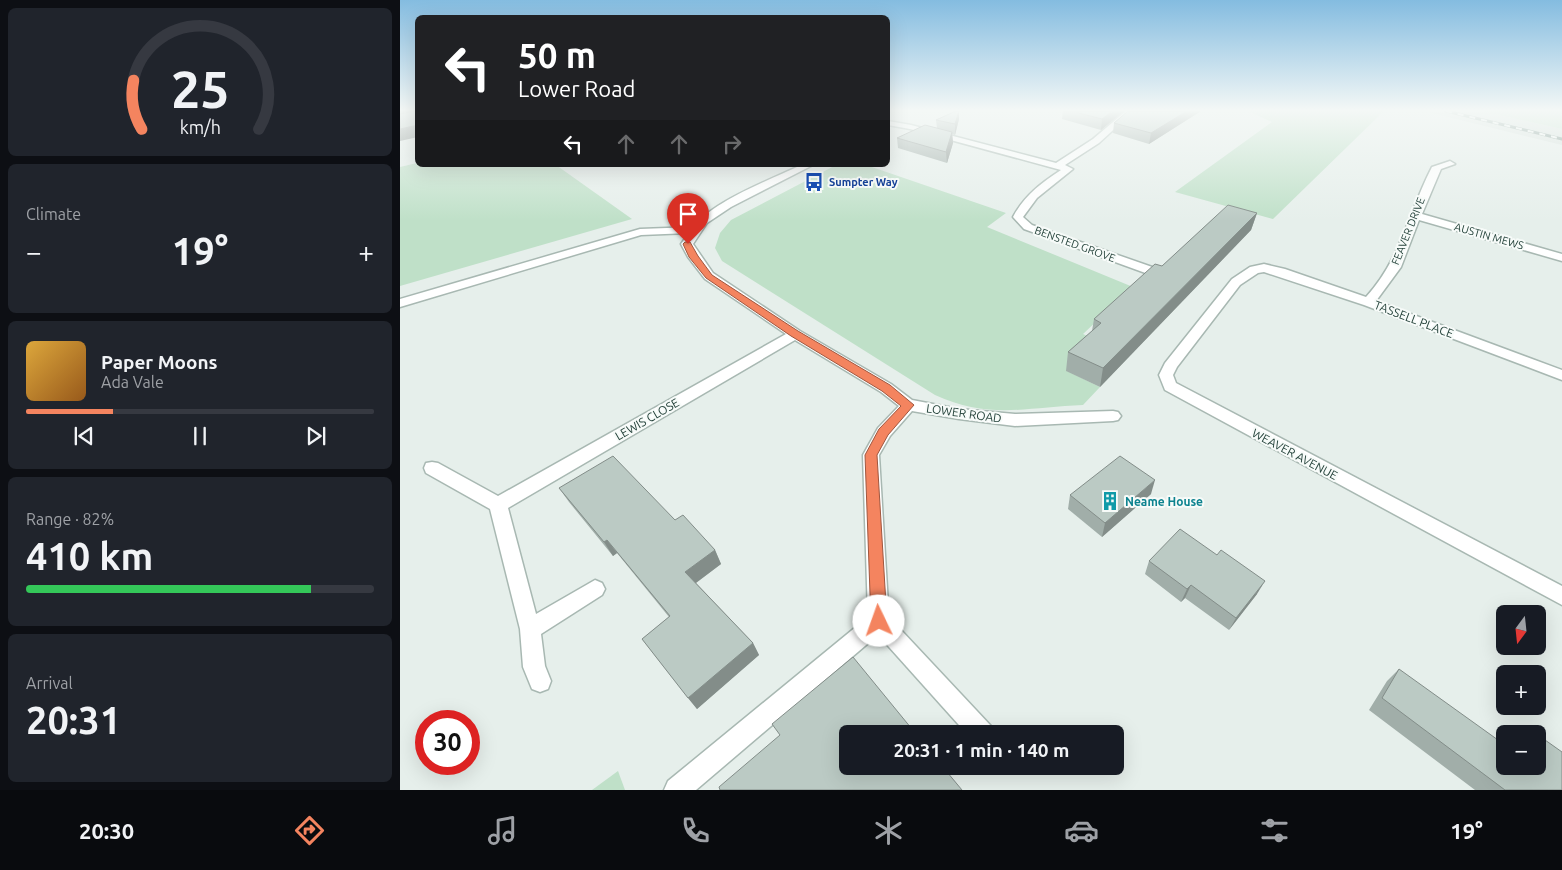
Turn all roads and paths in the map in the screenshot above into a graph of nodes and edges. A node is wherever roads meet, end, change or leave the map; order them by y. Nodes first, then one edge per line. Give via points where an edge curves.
1 (989, 148) edge
2 (1085, 148) edge
3 (1450, 164) dead end
4 (1057, 166) junction
5 (804, 167) edge
6 (1415, 215) junction
7 (695, 230) junction
8 (1562, 258) edge
9 (1264, 268) joint
10 (1151, 271) edge
11 (400, 302) edge
12 (1368, 302) junction
13 (795, 334) junction
14 (1562, 375) edge
15 (908, 405) junction
16 (1113, 416) dead end
17 (432, 468) dead end
18 (498, 504) junction
19 (595, 589) dead end
20 (1562, 596) edge
21 (879, 621) junction
22 (530, 629) junction
23 (540, 681) dead end
24 (975, 725) edge
25 (677, 790) edge

1 - 4 street
2 - 4 street
3 - 6 street, FEAVER DRIVE via 1437,167
4 - 10 street, BENSTED GROVE via 1068,169 1040,188 1018,216 1028,227
5 - 7 street via 727,205
6 - 8 street, AUSTIN MEWS
6 - 12 street, FEAVER DRIVE via 1398,262
7 - 11 street via 640,232
7 - 13 street, LOWER ROAD via 688,244 709,276
9 - 12 street, TASSELL PLACE
9 - 20 street, WEAVER AVENUE via 1246,274 1236,282 1212,312 1170,366 1166,376 1170,386
12 - 14 street, TASSELL PLACE
13 - 15 street, LOWER ROAD via 886,388
13 - 18 street, LEWIS CLOSE
15 - 16 street, LOWER ROAD via 1015,420
15 - 21 street via 884,432 871,455
17 - 18 street
18 - 22 street
19 - 22 street
21 - 24 street
21 - 25 street
22 - 23 street via 534,667

